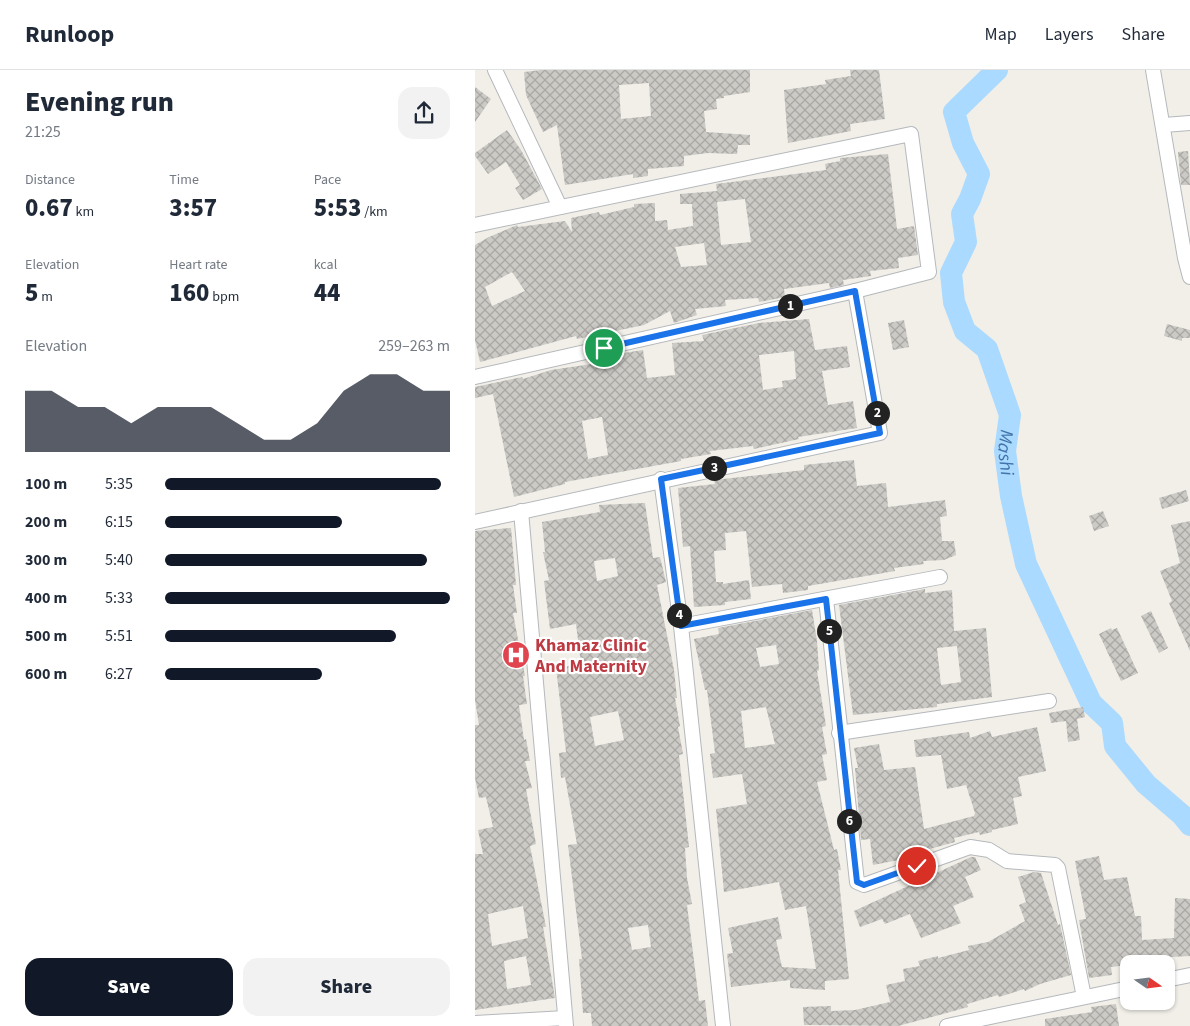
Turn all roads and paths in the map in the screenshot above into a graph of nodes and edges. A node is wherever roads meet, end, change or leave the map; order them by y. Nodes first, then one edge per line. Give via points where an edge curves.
1 (495, 70) edge
2 (1153, 70) edge
3 (1190, 123) edge
4 (1163, 125) junction
5 (559, 207) junction
6 (475, 225) edge
7 (1187, 258) edge
8 (1190, 277) edge
9 (855, 291) junction
10 (476, 374) edge
11 (661, 479) junction
12 (521, 511) junction
13 (475, 522) edge
14 (940, 577) dead end
15 (826, 599) junction
16 (681, 626) junction
17 (1049, 701) dead end
18 (839, 733) junction
19 (1190, 975) edge
20 (1175, 978) edge
21 (1120, 990) edge
22 (1084, 997) junction
23 (565, 1022) edge
24 (475, 1023) edge
25 (723, 1026) edge
26 (947, 1026) edge

1 - 5 street
2 - 4 street
3 - 4 street
4 - 7 street
5 - 6 street
5 - 9 street via 911,134 929,272
7 - 8 street
9 - 10 street
9 - 11 street via 880,433
11 - 12 street
11 - 16 street
12 - 13 street
12 - 23 street
14 - 15 street
15 - 16 street
15 - 18 street
16 - 25 street
17 - 18 street
18 - 22 street via 857,882 864,885 970,847 989,850 1007,862 1055,865
19 - 20 street
21 - 22 street
22 - 26 street
23 - 24 street

